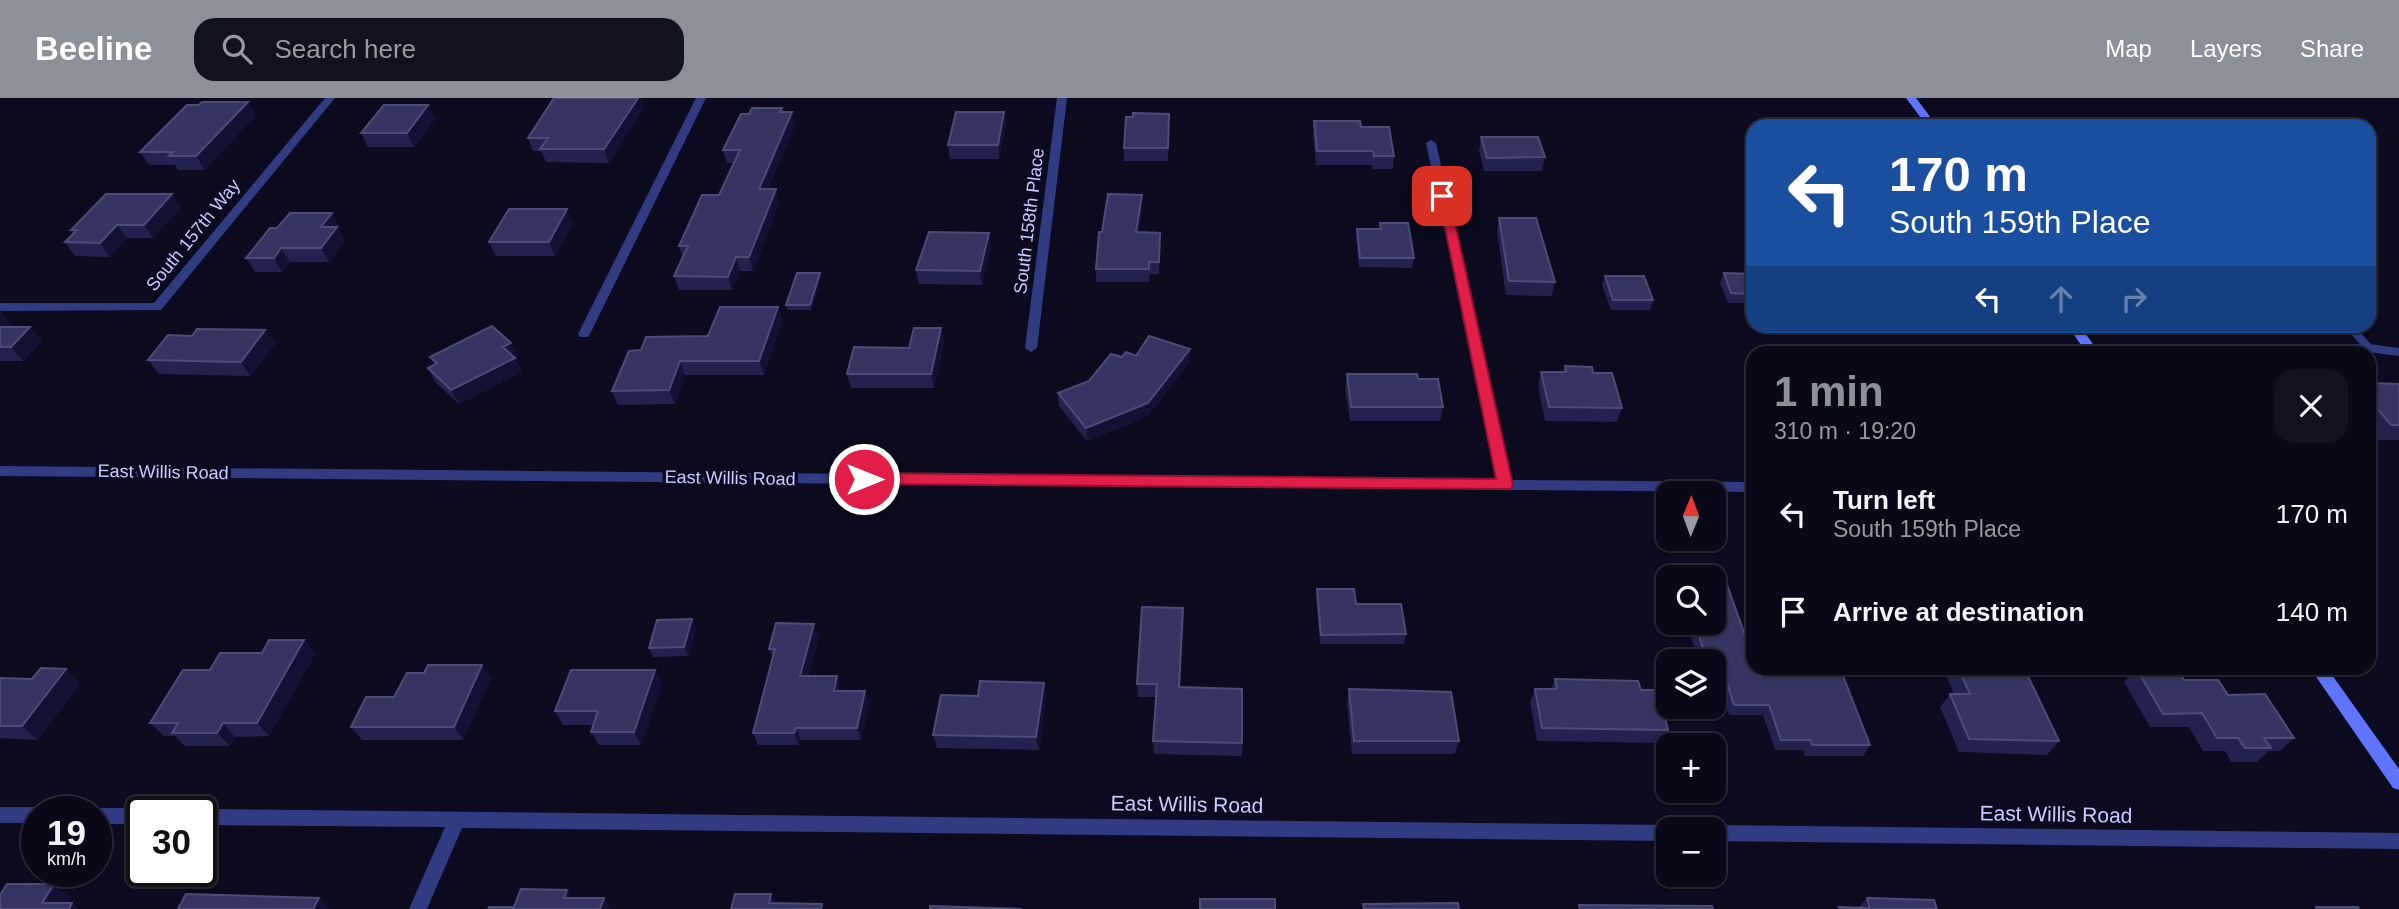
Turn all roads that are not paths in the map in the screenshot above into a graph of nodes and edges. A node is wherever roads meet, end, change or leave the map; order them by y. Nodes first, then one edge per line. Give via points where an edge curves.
1 (330, 98) edge
2 (701, 98) edge
3 (1062, 98) edge
4 (1912, 98) edge
5 (1927, 119) edge
6 (1431, 143) dead end
7 (0, 307) edge
8 (2355, 333) edge
9 (584, 334) dead end
10 (2367, 346) edge
11 (1031, 348) dead end
12 (2376, 349) edge
13 (2399, 352) edge
14 (0, 471) edge
15 (1506, 485) junction
16 (1746, 487) edge
17 (2323, 675) edge
18 (2399, 783) edge
19 (0, 815) edge
20 (21, 815) edge
21 (217, 817) edge
22 (457, 819) junction
23 (1656, 833) edge
24 (1726, 833) edge
25 (2399, 841) edge
26 (418, 909) edge

1 - 7 street, South 157th Way via 157,307
2 - 9 street
3 - 11 street, South 158th Place
4 - 5 main road
6 - 15 street
8 - 10 lane
12 - 13 lane
14 - 15 street, East Willis Road
15 - 16 street, East Willis Road
17 - 18 main road
19 - 20 street
21 - 22 street, East Willis Road
22 - 23 street, East Willis Road
22 - 26 street
24 - 25 street, East Willis Road

